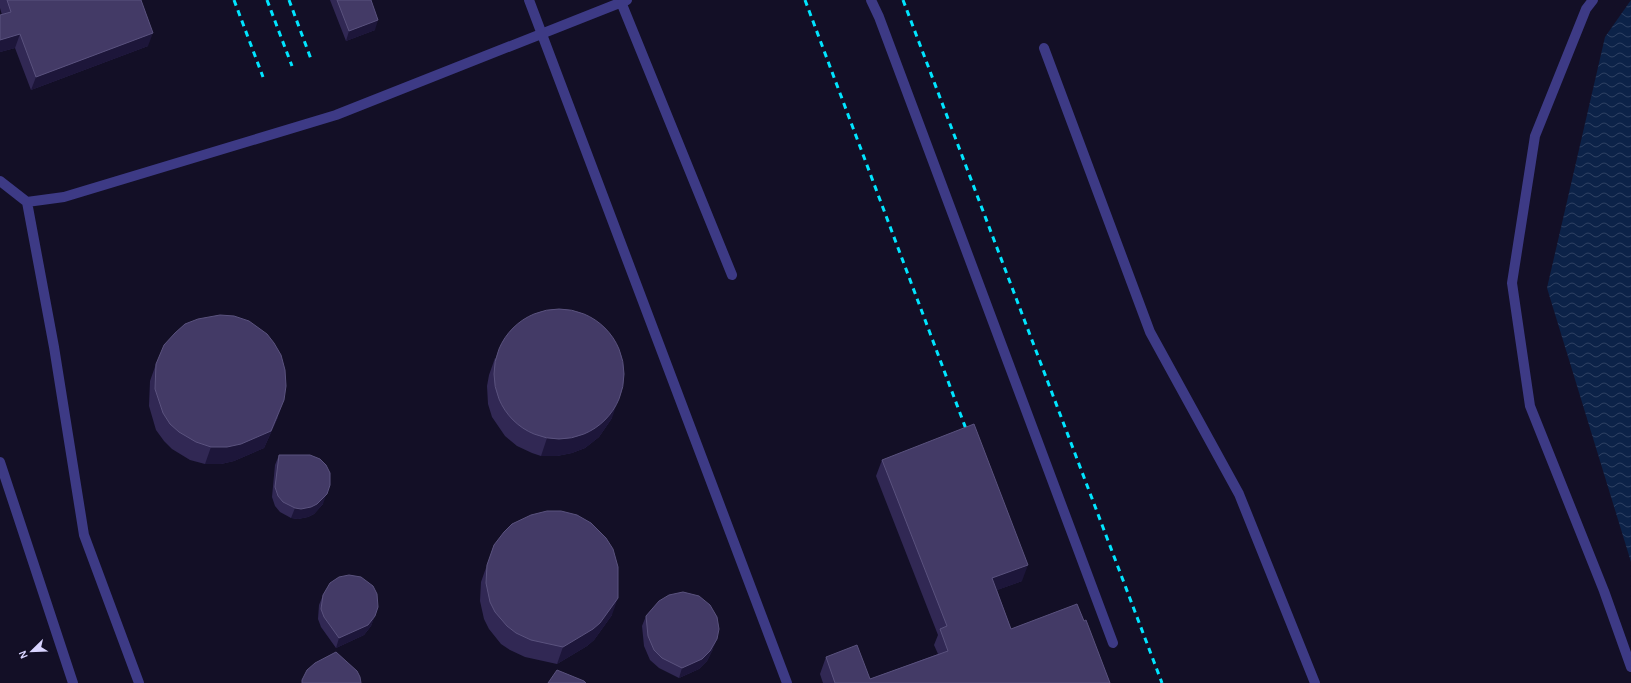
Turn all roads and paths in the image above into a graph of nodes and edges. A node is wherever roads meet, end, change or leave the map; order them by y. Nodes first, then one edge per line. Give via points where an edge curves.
1 (529, 0) edge
2 (871, 0) edge
3 (1593, 0) edge
4 (624, 1) edge
5 (542, 34) junction
6 (1044, 48) dead end
7 (0, 181) edge
8 (27, 202) junction
9 (732, 276) dead end
10 (0, 462) edge
11 (1113, 643) dead end
12 (1631, 667) edge
13 (73, 683) edge
14 (139, 683) edge
15 (787, 683) edge
16 (1315, 683) edge

1 - 5 lane
2 - 11 lane
3 - 12 lane via 1586,9 1535,136 1512,283 1530,406 1604,591
4 - 5 lane
4 - 9 lane
5 - 8 lane via 336,115 64,197
5 - 15 lane
6 - 16 lane via 1150,332 1239,494
7 - 8 lane
8 - 14 lane via 54,347 84,535
10 - 13 lane

